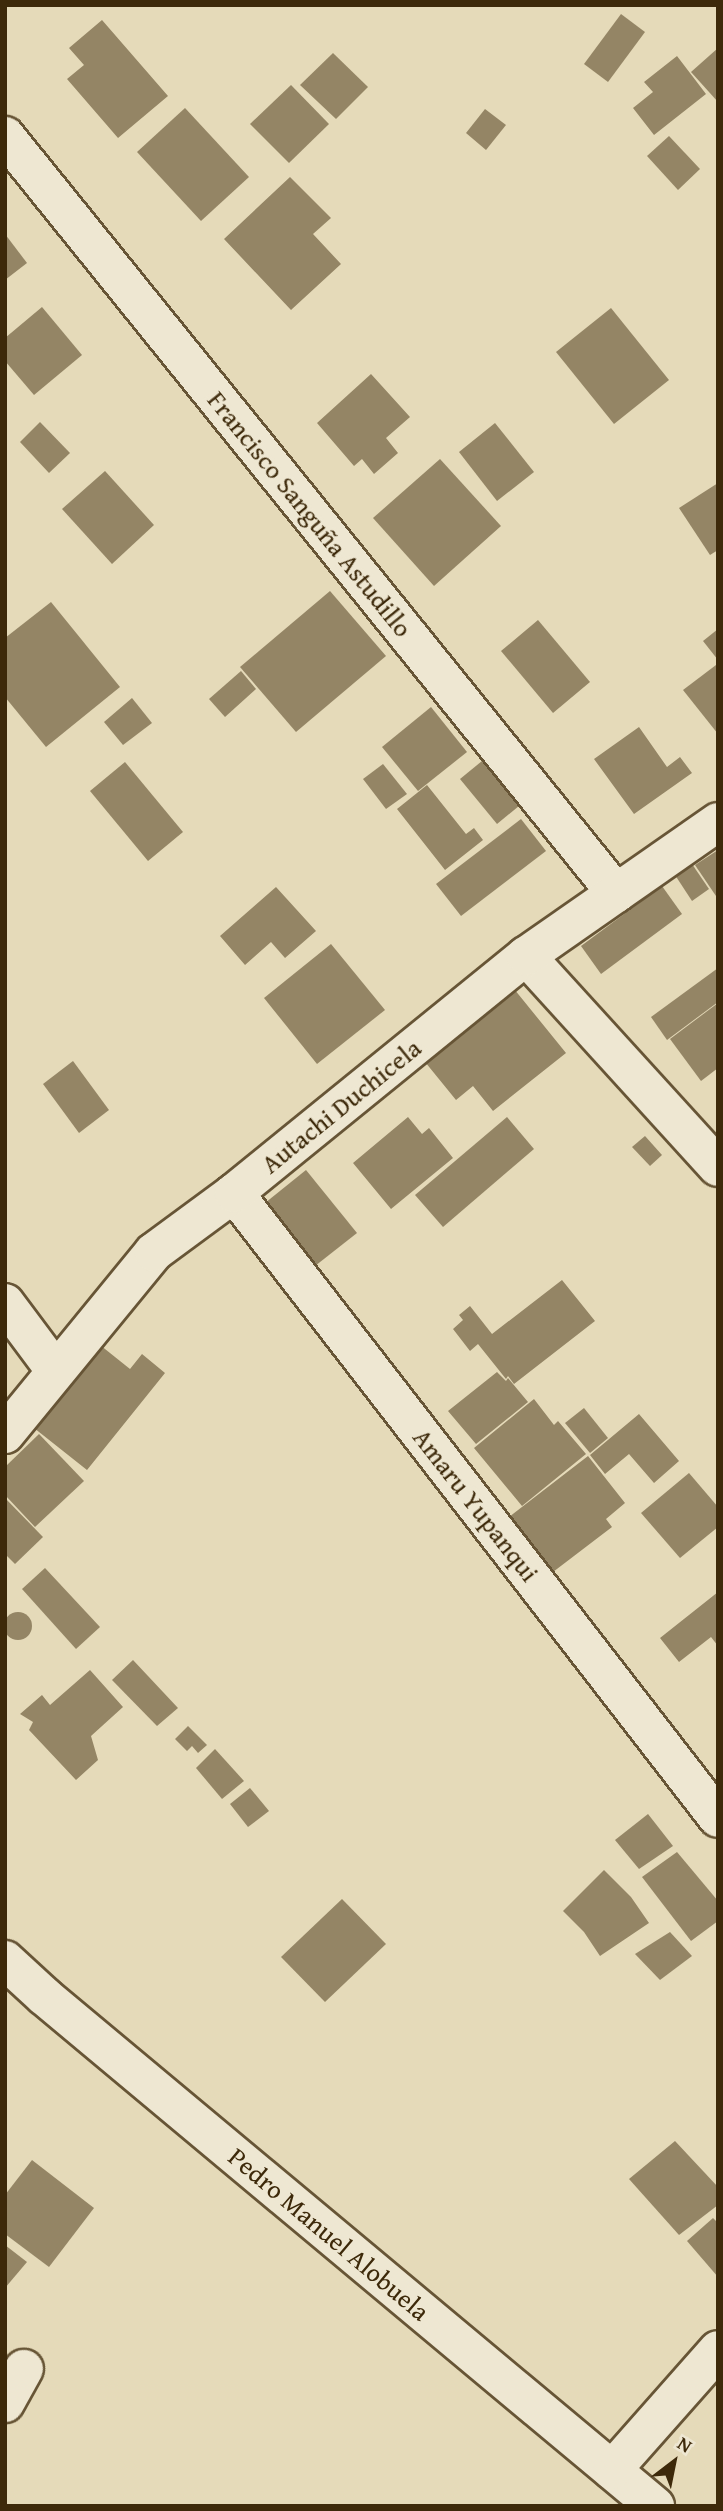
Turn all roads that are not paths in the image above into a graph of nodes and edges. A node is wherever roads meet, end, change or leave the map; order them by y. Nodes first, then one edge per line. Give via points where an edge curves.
1 (5, 136) edge
2 (718, 821) edge
3 (616, 893) junction
4 (526, 956) junction
5 (718, 1167) edge
6 (234, 1193) junction
7 (5, 1303) edge
8 (55, 1370) junction
9 (5, 1434) edge
10 (718, 1818) edge
11 (5, 1960) edge
12 (718, 2350) edge
13 (24, 2369) dead end
14 (5, 2403) edge
15 (612, 2470) junction
16 (655, 2506) edge

1 - 3 street, Francisco Sanguña Astudillo
2 - 3 street, Autachi Duchicela
3 - 4 street, Autachi Duchicela
4 - 5 street
4 - 6 street, Autachi Duchicela
6 - 8 street, Autachi Duchicela via 154,1252
6 - 10 street, Amaru Yupanqui
7 - 8 street
8 - 9 street, Autachi Duchicela
11 - 15 street, Pedro Manuel Alobuela
12 - 15 street
13 - 14 street
15 - 16 street, Pedro Manuel Alobuela

